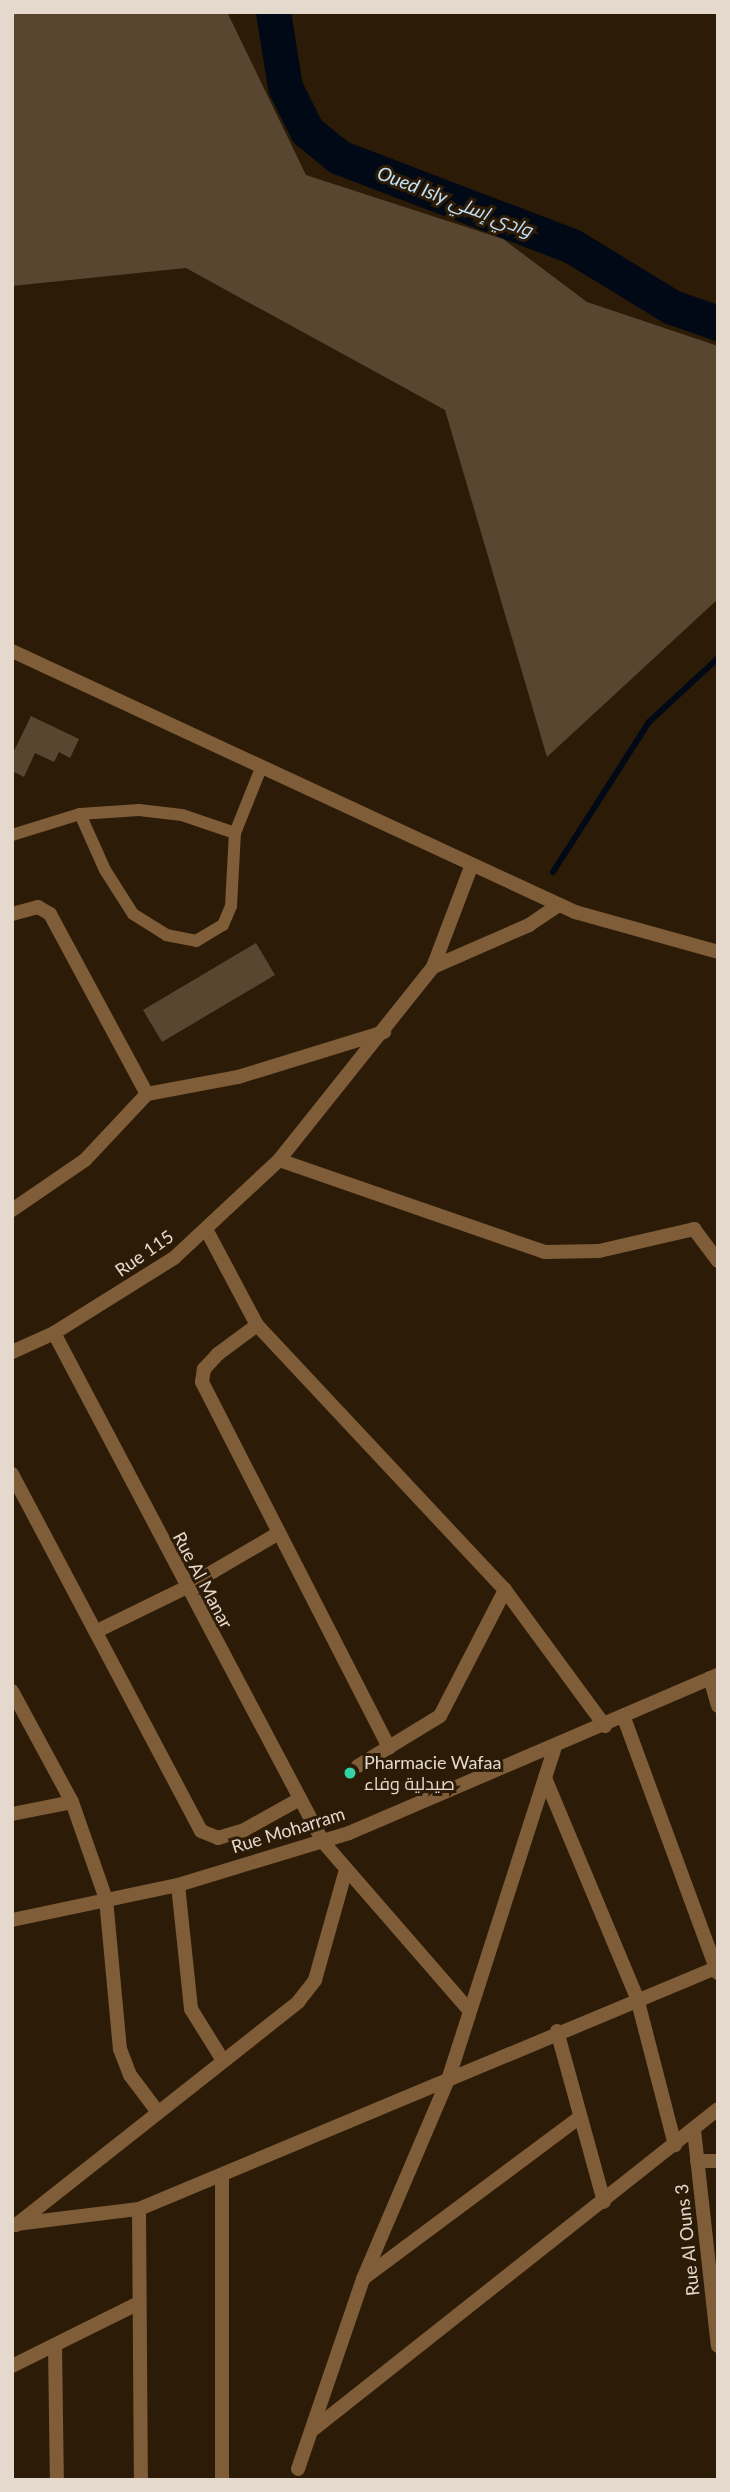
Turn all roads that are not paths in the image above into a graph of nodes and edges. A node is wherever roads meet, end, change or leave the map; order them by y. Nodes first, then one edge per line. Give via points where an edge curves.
1 (12, 651) edge
2 (259, 767) junction
3 (80, 814) junction
4 (233, 832) junction
5 (12, 835) edge
6 (471, 867) junction
7 (559, 905) junction
8 (12, 914) edge
9 (718, 952) edge
10 (433, 967) junction
11 (384, 1032) junction
12 (147, 1094) junction
13 (279, 1160) junction
14 (12, 1210) edge
15 (207, 1231) junction
16 (718, 1261) edge
17 (257, 1325) junction
18 (54, 1333) junction
19 (12, 1352) edge
20 (12, 1474) edge
21 (277, 1534) junction
22 (185, 1588) junction
23 (505, 1590) junction
24 (96, 1631) junction
25 (714, 1677) edge
26 (12, 1691) edge
27 (718, 1706) edge
28 (624, 1718) junction
29 (605, 1727) junction
30 (389, 1748) junction
31 (554, 1749) junction
32 (358, 1766) dead end
33 (545, 1778) junction
34 (300, 1799) junction
35 (72, 1802) junction
36 (12, 1814) edge
37 (323, 1842) junction
38 (345, 1873) junction
39 (178, 1885) junction
40 (106, 1899) junction
41 (12, 1920) edge
42 (717, 1969) edge
43 (637, 1998) junction
44 (469, 2010) junction
45 (557, 2031) junction
46 (222, 2059) junction
47 (447, 2080) junction
48 (718, 2109) edge
49 (157, 2111) junction
50 (580, 2118) junction
51 (694, 2130) junction
52 (675, 2145) junction
53 (698, 2161) junction
54 (718, 2161) edge
55 (222, 2175) junction
56 (604, 2202) junction
57 (139, 2209) junction
58 (14, 2226) edge
59 (363, 2279) junction
60 (139, 2303) junction
61 (55, 2345) junction
62 (718, 2346) edge
63 (12, 2366) edge
64 (315, 2428) junction
65 (298, 2469) dead end
66 (57, 2480) edge
67 (141, 2480) edge
68 (222, 2480) edge

1 - 2 street
2 - 4 lane
2 - 6 street
3 - 4 lane via 165,811
3 - 4 lane via 105,870 133,914 166,935 196,941 223,925 231,906
3 - 5 lane
6 - 7 street
6 - 10 street
7 - 9 street
7 - 10 street via 529,925
8 - 12 street via 38,907 50,914
10 - 11 street, Rue 115
11 - 12 street via 238,1077
11 - 13 street, Rue 115
12 - 14 street via 86,1160
13 - 15 street, Rue 115
13 - 16 street via 545,1252 599,1251 694,1229
15 - 17 street
15 - 18 street, Rue 115
17 - 21 street via 218,1354 204,1370 202,1382
17 - 23 street
18 - 19 street, Rue 115
18 - 22 street, Rue Al Manar
20 - 24 street
21 - 22 street
21 - 30 street
22 - 24 street
22 - 34 street, Rue Al Manar
23 - 29 street
23 - 30 street via 440,1716
24 - 34 street via 201,1831 218,1838 244,1830
25 - 27 street
25 - 28 street, Rue Moharram
26 - 35 street
28 - 29 street, Rue Moharram
28 - 42 street
29 - 31 street, Rue Moharram
30 - 32 street
31 - 33 street
31 - 37 street, Rue Moharram
33 - 43 street
33 - 44 street
34 - 37 street, Rue Al Manar
35 - 36 street
35 - 40 street
37 - 38 street, Rue Al Manar
37 - 39 street, Rue Moharram
38 - 44 street, Rue Al Manar
38 - 46 street via 312,1987
39 - 40 street, Rue Moharram
39 - 46 street via 191,2009
40 - 41 street, Rue Moharram
40 - 49 street via 123,2059
42 - 43 street
43 - 45 street
43 - 52 street
44 - 47 street
45 - 47 street
45 - 50 street
46 - 49 street
47 - 55 street
47 - 59 street
48 - 51 street
49 - 58 street
50 - 56 street
50 - 59 street
51 - 52 street
51 - 53 street, Rue Al Ouns 3
52 - 56 street
53 - 54 street
53 - 62 street, Rue Al Ouns 3
55 - 57 street
55 - 68 street
56 - 64 street
57 - 58 street
57 - 60 street
59 - 64 street
60 - 61 street
60 - 67 street
61 - 63 street
61 - 66 street
64 - 65 street

